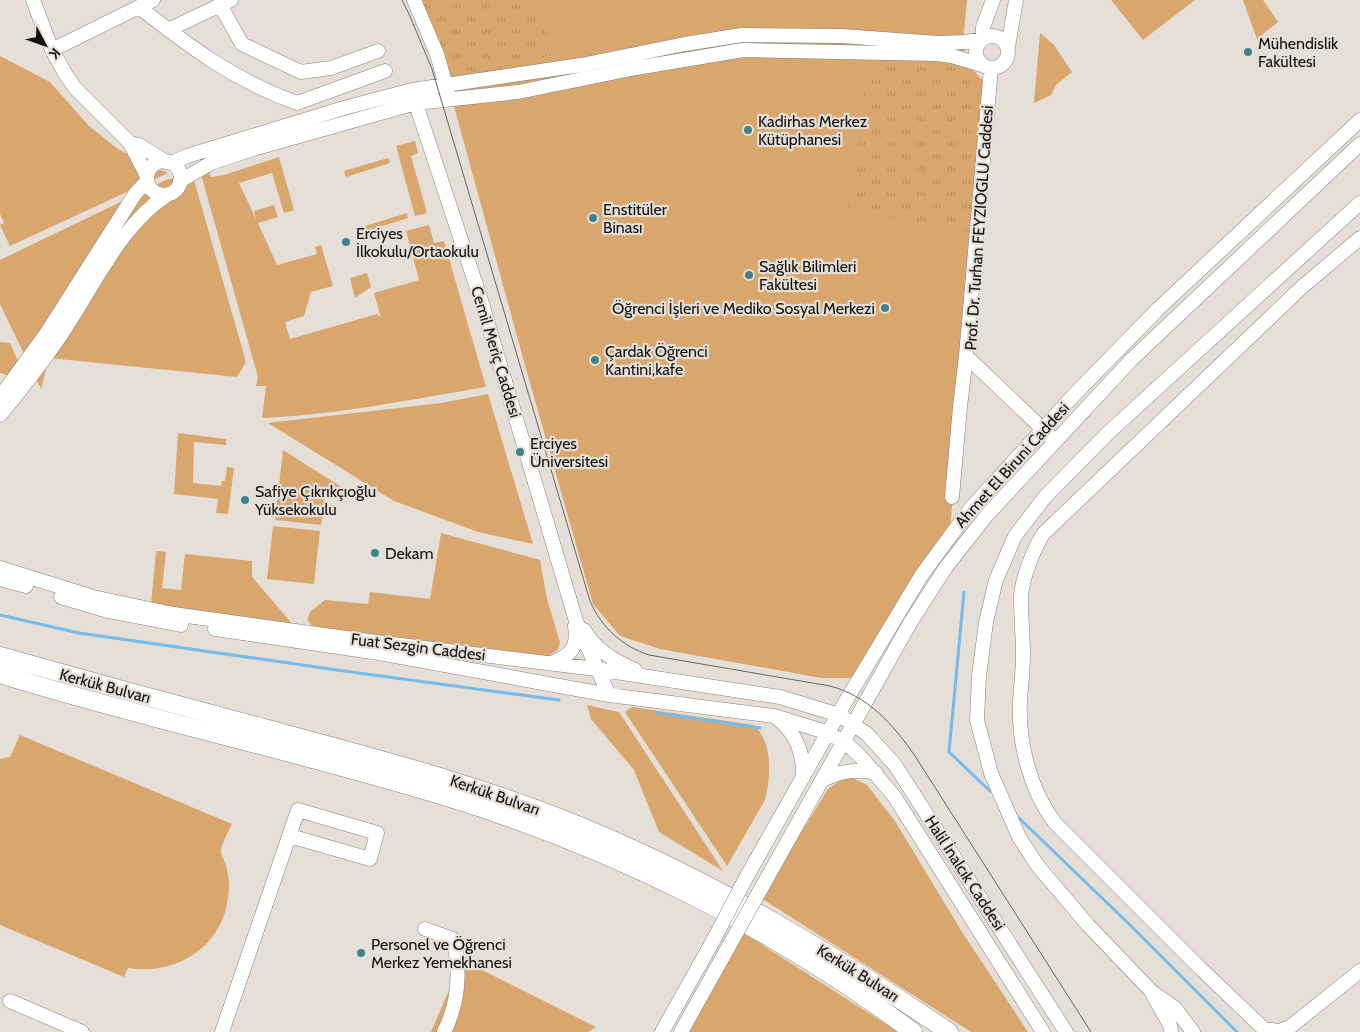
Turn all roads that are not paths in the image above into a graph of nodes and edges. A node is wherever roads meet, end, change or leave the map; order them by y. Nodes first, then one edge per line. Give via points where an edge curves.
1 (33, 0) edge
2 (153, 0) edge
3 (414, 0) edge
4 (994, 0) edge
5 (1016, 0) edge
6 (225, 3) edge
7 (139, 7) junction
8 (168, 30) junction
9 (983, 38) junction
10 (1008, 48) junction
11 (52, 50) junction
12 (378, 50) dead end
13 (987, 66) junction
14 (332, 68) junction
15 (385, 71) dead end
16 (446, 84) junction
17 (338, 88) junction
18 (414, 96) junction
19 (450, 98) junction
20 (1360, 120) edge
21 (130, 143) junction
22 (1360, 144) edge
23 (168, 162) junction
24 (147, 179) junction
25 (180, 181) junction
26 (166, 195) junction
27 (1360, 203) edge
28 (1360, 238) edge
29 (966, 356) junction
30 (0, 397) edge
31 (0, 415) edge
32 (1043, 429) junction
33 (1056, 441) junction
34 (952, 497) dead end
35 (0, 568) edge
36 (0, 579) edge
37 (571, 603) junction
38 (0, 656) edge
39 (552, 663) junction
40 (596, 669) junction
41 (0, 674) edge
42 (652, 677) junction
43 (609, 695) junction
44 (839, 715) junction
45 (774, 716) junction
46 (853, 724) junction
47 (829, 733) junction
48 (843, 741) junction
49 (876, 773) junction
50 (803, 778) junction
51 (821, 781) junction
52 (290, 836) junction
53 (425, 929) dead end
54 (1360, 971) edge
55 (1152, 992) junction
56 (10, 1001) dead end
57 (82, 1032) edge
58 (222, 1032) edge
59 (444, 1032) edge
60 (662, 1032) edge
61 (681, 1032) edge
62 (913, 1032) edge
63 (949, 1032) edge
64 (1043, 1032) edge
65 (1066, 1032) edge
66 (1171, 1032) edge
67 (1193, 1032) edge

1 - 11 street
2 - 7 street
3 - 16 street
4 - 9 street via 983,27
5 - 10 street
6 - 8 street
6 - 14 street via 242,44 301,72
7 - 8 street
7 - 11 street
8 - 17 street via 241,80 297,103
9 - 10 street via 998,37
9 - 13 street via 976,56
9 - 16 street via 938,43 842,36 742,35 581,65
10 - 13 street via 1005,62 996,67
11 - 21 street via 75,88
12 - 14 street
13 - 19 street via 937,54 742,50 518,92
13 - 29 street, Prof. Dr. Turhan FEYZIOGLU Caddesi
14 - 17 street
15 - 17 street
16 - 18 street
16 - 19 street
18 - 19 street
18 - 23 street via 335,111
18 - 25 street via 211,163
18 - 37 street, Cemil Meriç Caddesi via 483,306
20 - 32 street, Ahmet El Biruni Caddesi via 1158,310
21 - 23 street
21 - 24 street
22 - 33 street, Ahmet El Biruni Caddesi via 1132,359
23 - 24 street via 151,167
23 - 25 street via 178,170
24 - 26 street via 156,194
24 - 30 street via 46,334
25 - 26 street via 176,190
26 - 31 street via 153,203 131,228 67,325
27 - 55 street via 1108,433 1045,497 1015,536 994,588 984,631 977,720 991,773 1019,837 1037,865
28 - 54 street via 1302,287 1043,534 1036,546 1021,598 1023,656 1020,701 1026,761 1040,800 1052,819 1264,1029 1279,1031 1290,1028
29 - 32 street, Prof. Dr. Turhan FEYZIOGLU Caddesi
29 - 34 street
32 - 33 street, Prof. Dr. Turhan FEYZIOGLU Caddesi
32 - 44 street, Ahmet El Biruni Caddesi via 970,509 934,557
33 - 46 street, Ahmet El Biruni Caddesi via 987,515 946,567
35 - 39 street, Fuat Sezgin Caddesi via 93,597 173,614
36 - 43 street, Fuat Sezgin Caddesi via 135,617 379,653
37 - 39 street via 577,638 572,651
37 - 40 street
37 - 42 street via 586,633 605,653 623,665
38 - 63 main road, Kerkük Bulvarı via 419,770 568,821 662,862 738,901 809,942
39 - 40 street, Fuat Sezgin Caddesi
40 - 42 street, Fuat Sezgin Caddesi
40 - 43 street
41 - 62 main road, Kerkük Bulvarı via 129,712 365,773 537,828 617,860 691,895 790,950
42 - 44 street, Fuat Sezgin Caddesi via 780,698
43 - 45 street, Fuat Sezgin Caddesi
44 - 46 street, Halil İnalcık Caddesi
44 - 47 street, Ahmet El Biruni Caddesi
45 - 47 street, Fuat Sezgin Caddesi
45 - 50 street via 789,729 798,745 803,761
46 - 48 street, Ahmet El Biruni Caddesi
46 - 65 street, Halil İnalcık Caddesi via 877,744 903,776
47 - 48 street, Fuat Sezgin Caddesi
47 - 50 street, Ahmet El Biruni Caddesi
48 - 49 street, Halil İnalcık Caddesi
48 - 51 street, Ahmet El Biruni Caddesi
49 - 51 street via 847,771
49 - 64 street, Halil İnalcık Caddesi via 898,802
50 - 60 street, Ahmet El Biruni Caddesi, bridge
51 - 61 street, Ahmet El Biruni Caddesi, bridge
52 - 52 street via 370,859 377,833 298,810
52 - 58 street
53 - 59 street via 453,938 456,951 457,990
55 - 66 street
55 - 67 street via 1175,1008
56 - 57 street

